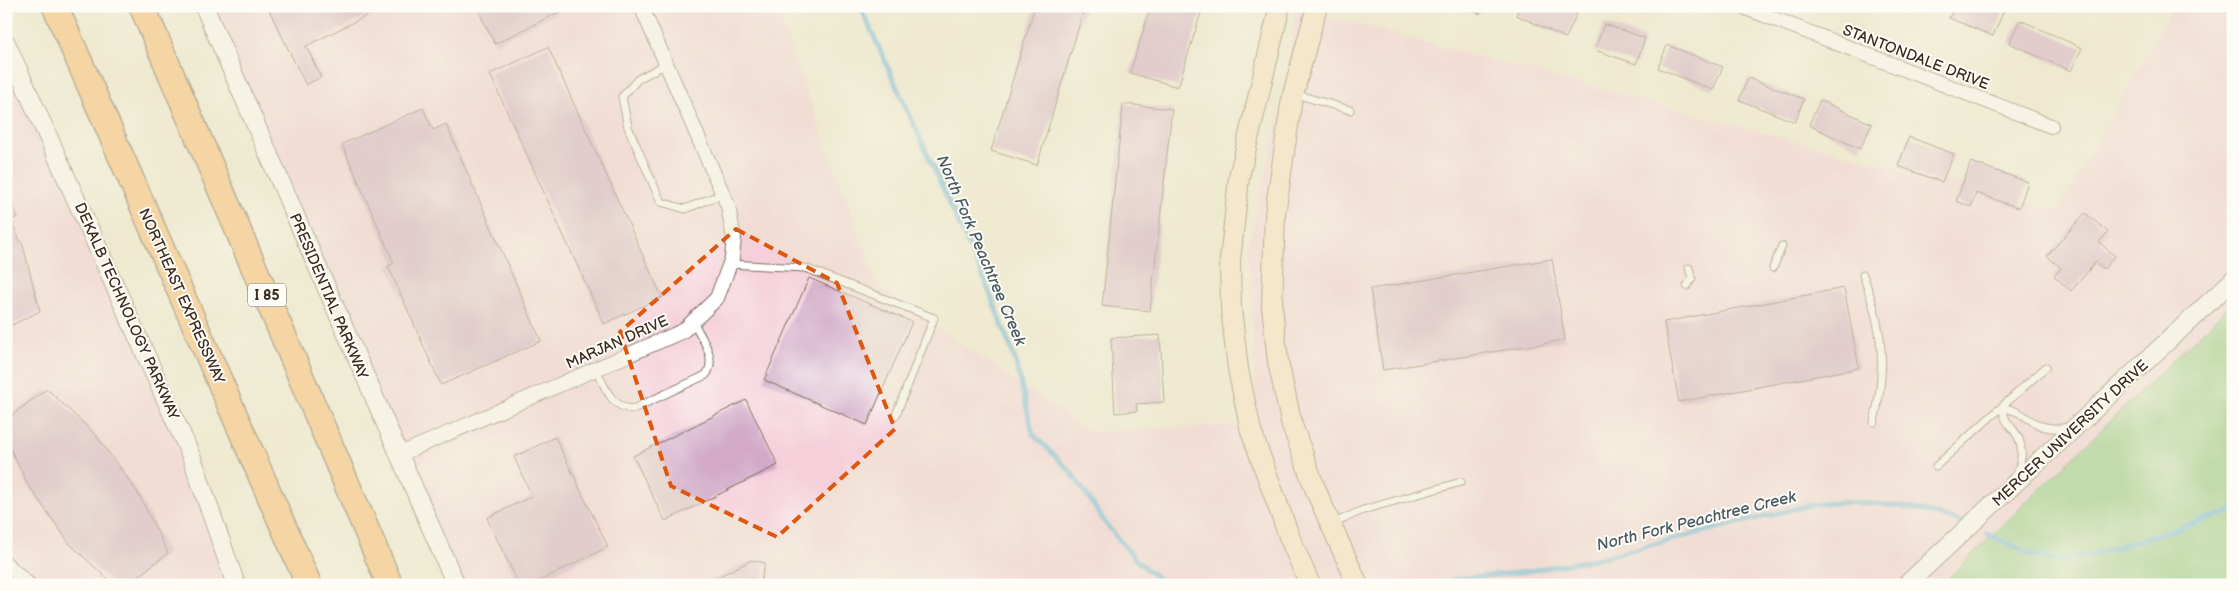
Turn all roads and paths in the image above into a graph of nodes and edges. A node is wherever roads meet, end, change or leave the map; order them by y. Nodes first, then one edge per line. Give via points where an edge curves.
1 (55, 6) edge
2 (142, 6) edge
3 (204, 6) edge
4 (641, 6) edge
5 (1280, 6) edge
6 (1316, 6) edge
7 (1741, 6) edge
8 (6, 43) edge
9 (666, 64) junction
10 (1294, 93) junction
11 (1350, 110) dead end
12 (2051, 126) dead end
13 (722, 194) junction
14 (1782, 246) dead end
15 (730, 264) junction
16 (1689, 268) dead end
17 (1773, 268) dead end
18 (1863, 275) dead end
19 (2233, 280) edge
20 (1687, 286) dead end
21 (693, 321) junction
22 (2046, 367) dead end
23 (596, 369) junction
24 (2003, 408) junction
25 (896, 415) dead end
26 (1874, 422) dead end
27 (2080, 424) junction
28 (398, 455) junction
29 (1936, 466) dead end
30 (1461, 482) dead end
31 (2012, 488) junction
32 (1331, 525) junction
33 (6, 564) edge
34 (29, 585) edge
35 (236, 585) edge
36 (309, 585) edge
37 (390, 585) edge
38 (456, 585) edge
39 (1310, 585) edge
40 (1358, 585) edge
41 (1906, 585) edge

1 - 36 highway, NORTHEAST EXPRESSWAY
2 - 37 highway, I 85
3 - 28 street, PRESIDENTIAL PARKWAY
4 - 9 street, MARJAN DRIVE
5 - 39 main road via 1239,177 1230,261 1231,308 1238,369 1252,432
6 - 10 main road
7 - 12 street, STANTONDALE DRIVE
8 - 35 street, DEKALB TECHNOLOGY PARKWAY via 192,458
9 - 13 street, MARJAN DRIVE
9 - 13 lane via 638,79 622,97 628,127 660,202 685,208
10 - 11 lane
10 - 32 main road via 1275,214 1272,306 1278,362 1292,425
13 - 15 street, MARJAN DRIVE via 728,206 734,238
14 - 17 lane
15 - 21 street, MARJAN DRIVE via 717,298
15 - 25 lane via 805,268 934,318
16 - 20 lane via 1692,278
18 - 26 lane via 1872,297 1881,340 1882,388
19 - 27 street, MERCER UNIVERSITY DRIVE
21 - 23 street, MARJAN DRIVE via 683,331
21 - 23 lane via 712,360 706,375 633,408 625,408 610,397
22 - 24 lane
23 - 28 street, MARJAN DRIVE
24 - 27 lane via 2016,409 2036,425 2045,427 2055,429
24 - 29 lane
24 - 31 lane via 2004,419 2019,440 2022,458
27 - 31 street, MERCER UNIVERSITY DRIVE
28 - 38 street, PRESIDENTIAL PARKWAY
30 - 32 lane via 1364,510
31 - 41 street, MERCER UNIVERSITY DRIVE
32 - 40 main road
33 - 34 street

